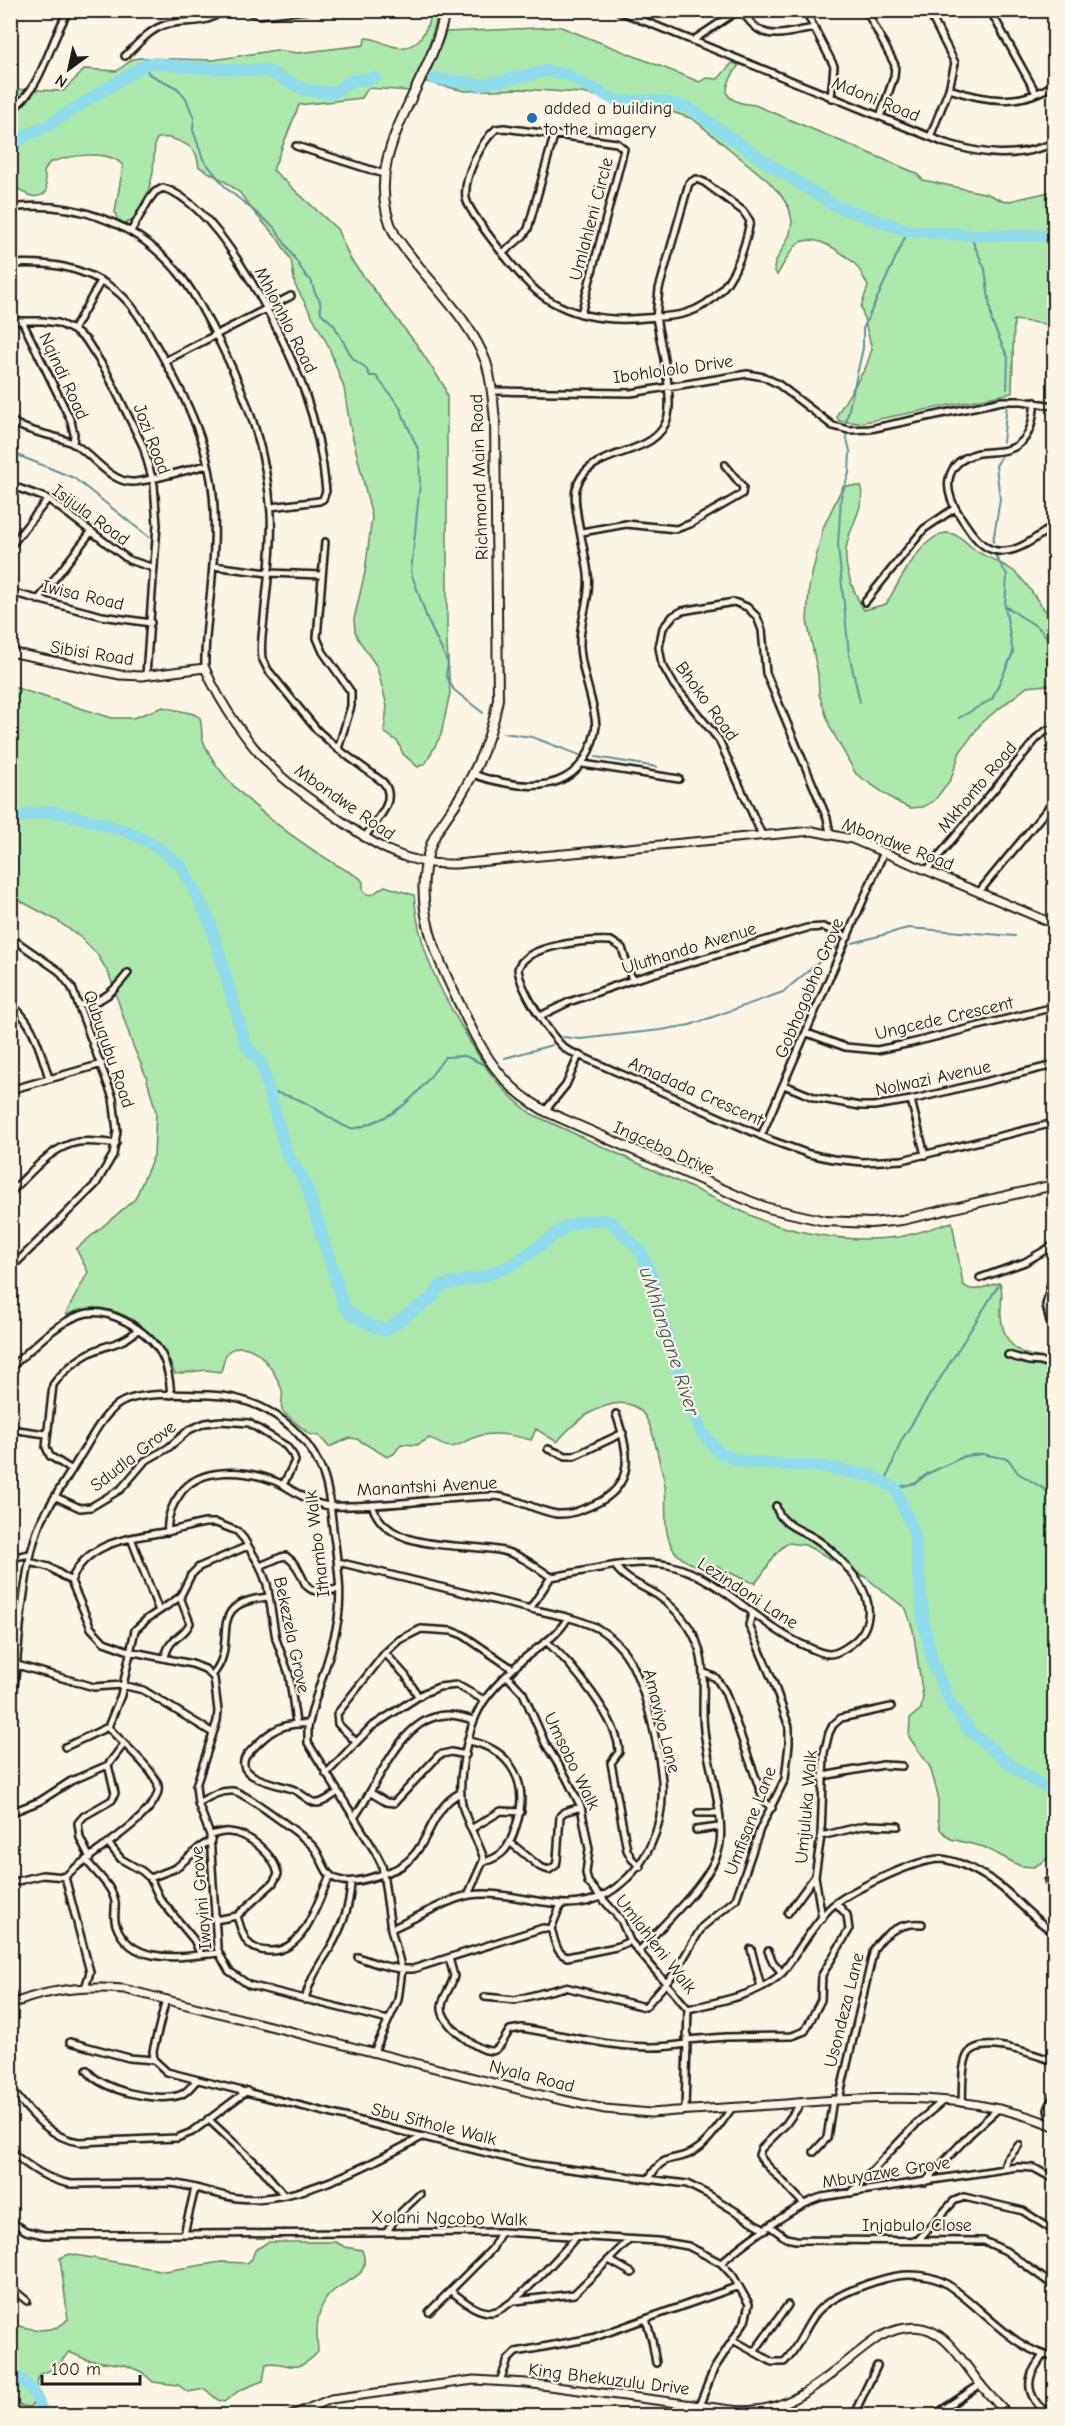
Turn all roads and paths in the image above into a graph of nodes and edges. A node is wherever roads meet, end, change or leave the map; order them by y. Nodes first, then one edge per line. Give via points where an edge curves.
1 (69, 10) edge
2 (222, 10) edge
3 (246, 10) edge
4 (307, 10) edge
5 (445, 10) edge
6 (617, 10) edge
7 (644, 10) edge
8 (740, 10) edge
9 (805, 10) edge
10 (866, 10) edge
11 (928, 10) edge
12 (990, 10) edge
13 (1050, 10) edge
14 (1054, 18) edge
15 (640, 20) junction
16 (814, 28) junction
17 (692, 41) junction
18 (125, 56) dead end
19 (1054, 84) edge
20 (949, 88) junction
21 (1036, 93) junction
22 (831, 98) junction
23 (10, 111) edge
24 (880, 117) junction
25 (554, 136) junction
26 (930, 137) junction
27 (1054, 143) edge
28 (296, 146) dead end
29 (384, 174) junction
30 (10, 208) edge
31 (131, 231) junction
32 (504, 252) junction
33 (10, 264) edge
34 (101, 281) junction
35 (291, 296) dead end
36 (266, 309) junction
37 (581, 314) junction
38 (656, 317) junction
39 (10, 321) edge
40 (22, 321) junction
41 (72, 330) junction
42 (216, 335) junction
43 (165, 361) junction
44 (667, 388) junction
45 (492, 391) junction
46 (1035, 402) junction
47 (1054, 406) edge
48 (10, 419) edge
49 (73, 444) junction
50 (208, 465) junction
51 (725, 465) dead end
52 (152, 477) junction
53 (10, 485) edge
54 (48, 500) junction
55 (271, 507) junction
56 (955, 508) junction
57 (1054, 526) edge
58 (91, 532) junction
59 (582, 532) junction
60 (325, 542) dead end
61 (10, 547) edge
62 (213, 566) junction
63 (154, 568) junction
64 (268, 573) junction
65 (322, 575) junction
66 (10, 592) edge
67 (38, 600) junction
68 (865, 602) dead end
69 (151, 623) junction
70 (10, 652) edge
71 (205, 668) junction
72 (146, 675) junction
73 (1054, 730) edge
74 (338, 749) junction
75 (583, 764) junction
76 (474, 774) junction
77 (680, 779) dead end
78 (1054, 801) edge
79 (830, 833) junction
80 (762, 835) junction
81 (364, 837) junction
82 (884, 852) junction
83 (426, 862) junction
84 (927, 870) junction
85 (979, 892) junction
86 (1054, 924) edge
87 (10, 937) edge
88 (848, 937) junction
89 (128, 973) dead end
90 (632, 980) junction
91 (10, 1004) edge
92 (80, 1005) junction
93 (1054, 1007) edge
94 (540, 1016) junction
95 (807, 1033) junction
96 (579, 1055) junction
97 (102, 1064) junction
98 (1054, 1065) edge
99 (49, 1078) junction
100 (784, 1084) junction
101 (10, 1090) edge
102 (911, 1101) junction
103 (545, 1111) junction
104 (1054, 1123) edge
105 (761, 1136) junction
106 (116, 1143) junction
107 (925, 1155) junction
108 (1054, 1185) edge
109 (10, 1193) edge
110 (1054, 1245) edge
111 (10, 1269) edge
112 (1054, 1270) edge
113 (980, 1278) dead end
114 (137, 1330) junction
115 (1054, 1338) edge
116 (1008, 1355) dead end
117 (1054, 1363) edge
118 (10, 1368) edge
119 (171, 1395) junction
120 (616, 1414) dead end
121 (10, 1429) edge
122 (623, 1433) junction
123 (46, 1434) junction
124 (548, 1449) dead end
125 (72, 1470) junction
126 (283, 1485) junction
127 (56, 1497) junction
128 (372, 1504) junction
129 (330, 1506) junction
130 (776, 1506) dead end
131 (168, 1532) junction
132 (131, 1538) junction
133 (248, 1546) junction
134 (30, 1554) junction
135 (10, 1558) edge
136 (29, 1562) junction
137 (338, 1562) junction
138 (260, 1566) junction
139 (616, 1567) junction
140 (551, 1577) junction
141 (71, 1581) junction
142 (339, 1589) junction
143 (180, 1597) junction
144 (269, 1597) junction
145 (530, 1609) junction
146 (159, 1611) junction
147 (752, 1614) junction
148 (567, 1618) junction
149 (547, 1642) junction
150 (129, 1651) junction
151 (385, 1653) junction
152 (165, 1657) junction
153 (16, 1665) junction
154 (513, 1669) junction
155 (703, 1672) junction
156 (212, 1675) junction
157 (507, 1676) junction
158 (122, 1685) junction
159 (418, 1696) junction
160 (484, 1700) junction
161 (891, 1707) dead end
162 (474, 1720) junction
163 (10, 1721) edge
164 (296, 1723) junction
165 (308, 1724) junction
166 (108, 1727) junction
167 (213, 1733) junction
168 (469, 1741) junction
169 (356, 1742) junction
170 (124, 1744) junction
171 (65, 1747) dead end
172 (466, 1755) junction
173 (108, 1765) junction
174 (902, 1766) dead end
175 (326, 1774) junction
176 (823, 1776) junction
177 (338, 1792) junction
178 (371, 1793) junction
179 (460, 1793) junction
180 (198, 1803) junction
181 (581, 1807) junction
182 (772, 1808) junction
183 (521, 1812) junction
184 (10, 1813) edge
185 (699, 1813) dead end
186 (718, 1813) junction
187 (355, 1816) junction
188 (898, 1826) dead end
189 (719, 1827) junction
190 (471, 1829) junction
191 (696, 1830) dead end
192 (822, 1836) junction
193 (210, 1838) junction
194 (108, 1843) junction
195 (511, 1843) junction
196 (88, 1859) junction
197 (483, 1862) junction
198 (639, 1867) junction
199 (383, 1874) junction
200 (330, 1876) junction
201 (815, 1876) junction
202 (65, 1877) junction
203 (150, 1878) junction
204 (351, 1882) junction
205 (10, 1883) edge
206 (468, 1895) junction
207 (600, 1898) junction
208 (836, 1903) junction
209 (561, 1904) junction
210 (788, 1913) dead end
211 (237, 1916) junction
212 (822, 1918) junction
213 (215, 1920) junction
214 (922, 1924) dead end
215 (391, 1929) junction
216 (551, 1929) junction
217 (1054, 1932) edge
218 (630, 1941) junction
219 (751, 1949) dead end
220 (639, 1951) junction
221 (768, 1951) dead end
222 (219, 1953) junction
223 (201, 1954) junction
224 (358, 1958) dead end
225 (449, 1958) junction
226 (402, 1970) junction
227 (782, 1973) junction
228 (666, 1983) junction
229 (761, 1987) junction
230 (85, 1988) junction
231 (10, 1989) edge
232 (485, 1997) dead end
233 (166, 1999) junction
234 (305, 2000) junction
235 (13, 2004) edge
236 (688, 2009) junction
237 (388, 2020) junction
238 (70, 2042) dead end
239 (686, 2042) junction
240 (374, 2052) junction
241 (154, 2060) junction
242 (1054, 2061) edge
243 (87, 2070) dead end
244 (197, 2080) junction
245 (10, 2088) edge
246 (247, 2091) junction
247 (1054, 2095) edge
248 (836, 2099) junction
249 (943, 2101) junction
250 (801, 2103) junction
251 (962, 2103) junction
252 (732, 2108) junction
253 (998, 2109) junction
254 (685, 2110) junction
255 (208, 2119) junction
256 (1053, 2126) edge
257 (422, 2137) junction
258 (1019, 2145) dead end
259 (10, 2151) edge
260 (814, 2152) dead end
261 (1004, 2169) junction
262 (649, 2179) junction
263 (1054, 2179) edge
264 (925, 2182) junction
265 (195, 2188) junction
266 (851, 2193) junction
267 (283, 2194) junction
268 (420, 2194) dead end
269 (804, 2204) junction
270 (10, 2220) edge
271 (768, 2229) junction
272 (1054, 2231) edge
273 (387, 2232) junction
274 (501, 2232) junction
275 (184, 2234) junction
276 (577, 2236) junction
277 (629, 2240) junction
278 (918, 2240) junction
279 (609, 2260) junction
280 (721, 2263) junction
281 (632, 2273) dead end
282 (739, 2286) junction
283 (1054, 2286) edge
284 (10, 2287) edge
285 (451, 2290) junction
286 (27, 2301) dead end
287 (514, 2301) junction
288 (788, 2305) dead end
289 (429, 2312) dead end
290 (646, 2319) junction
291 (733, 2340) junction
292 (754, 2352) junction
293 (1043, 2355) junction
294 (1054, 2357) edge
295 (656, 2363) dead end
296 (877, 2366) dead end
297 (500, 2381) junction
298 (981, 2384) junction
299 (699, 2406) junction
300 (1052, 2412) edge
301 (290, 2415) edge
302 (853, 2415) edge
303 (933, 2415) edge
304 (1009, 2415) edge

1 - 23 street via 55,34 37,82
2 - 18 street via 207,20 159,27
3 - 4 street via 258,15
5 - 29 main road, Richmond Main Road via 433,53 396,132
6 - 15 street, Mdoni Road
7 - 15 street
8 - 16 street via 753,27 764,33
8 - 17 street
9 - 16 street
10 - 24 street via 895,65
11 - 20 street via 953,56
12 - 21 street
13 - 14 street
15 - 17 street, Mdoni Road
16 - 22 street via 834,66
17 - 22 street, Mdoni Road
19 - 21 street
20 - 21 street via 1002,101
20 - 26 street
22 - 24 street, Mdoni Road
24 - 26 street, Mdoni Road
25 - 32 street via 528,229
25 - 32 street, Umlahleni Circle via 498,128 470,170 465,188 468,206
25 - 37 street, Umlahleni Circle via 617,143 624,149
26 - 27 street, Mdoni Road via 988,154 1021,153
28 - 29 street
29 - 45 main road, Richmond Main Road via 390,225 474,339 486,363
30 - 31 street via 80,210
31 - 36 street, Mhlonhlo Road via 155,192 163,188 174,192 228,244
31 - 42 street via 177,272
32 - 37 street, Umlahleni Circle via 538,292
33 - 34 street via 57,264
34 - 41 street
34 - 43 street via 133,308
35 - 36 street
36 - 42 street
36 - 55 street, Mhlonhlo Road via 305,394 319,440 326,491 319,501
37 - 38 street, Umlahleni Circle via 608,319
38 - 38 street, Umlahleni Circle via 659,289 686,190 691,181 700,180 749,218 741,257 729,282 714,298 689,312
38 - 44 street
39 - 40 street, Jozi Road
40 - 41 street, Jozi Road via 50,321
40 - 49 street, Nqindi Road via 71,421
41 - 52 street, Jozi Road via 90,345 106,371 143,446
42 - 43 street
42 - 55 street via 256,428
43 - 50 street via 195,423
44 - 45 street, Ibohlololo Drive via 631,393
44 - 46 street, Ibohlololo Drive via 747,374 757,376 778,384 833,426 849,430 989,403
44 - 59 street via 669,411 660,432 640,446 594,465 580,479 576,496
45 - 76 main road, Richmond Main Road via 498,699 487,745
46 - 47 street, Ibohlololo Drive
46 - 56 street via 1030,428 1017,445 969,456 955,466 948,485
48 - 49 street
49 - 52 street via 124,481
50 - 52 street
50 - 62 street via 214,506
51 - 59 street via 743,487 742,494 686,526 672,529 626,524
52 - 63 street, Jozi Road via 158,525
53 - 54 street, Isijula Road
54 - 58 street, Isijula Road
54 - 61 street
55 - 64 street
56 - 57 street via 981,544 999,552 1015,549
56 - 68 street via 924,529
58 - 63 street, Isijula Road via 129,560
58 - 67 street
59 - 75 street via 589,578 580,645 596,726
60 - 65 street
62 - 64 street
62 - 71 street
63 - 69 street, Jozi Road
64 - 65 street
64 - 74 street via 264,664 298,710
65 - 74 street via 318,643 349,688 352,701
66 - 67 street, Iwisa Road
67 - 69 street, Iwisa Road
69 - 72 street, Jozi Road
70 - 72 street, Sibisi Road via 107,674
71 - 72 street, Sibisi Road
71 - 81 street, Mbondwe Road via 225,706 275,770
73 - 84 street, Mkhonto Road via 1038,737
74 - 81 street via 383,782 390,792 388,803
75 - 76 street via 557,782 536,786
75 - 77 street
76 - 83 main road, Richmond Main Road via 431,843
78 - 85 street
79 - 80 street, Mbondwe Road
79 - 80 street, Bhoko Road via 766,673 757,617 734,602 682,611 663,628 659,646 662,664 719,740
79 - 82 street, Mbondwe Road
80 - 83 street, Mbondwe Road via 500,861
81 - 83 street, Mbondwe Road via 388,852
82 - 84 street, Mbondwe Road
82 - 88 street, Gobhogobho Grove
83 - 103 main road, Ingcebo Drive via 423,891 427,924 451,986 495,1068 521,1095
84 - 85 street, Mbondwe Road
85 - 86 street, Mbondwe Road
87 - 92 street, Qubuqubu Road via 59,971
88 - 90 street, Uluthando Avenue via 823,927 807,928
88 - 95 street, Gobhogobho Grove
89 - 92 street via 108,996
90 - 94 street, Uluthando Avenue
90 - 94 street, Amadada Crescent via 622,948 611,941 536,951 521,961 518,973
91 - 99 street via 31,1028
92 - 97 street, Qubuqubu Road
93 - 95 street, Ungcede Crescent via 877,1050 845,1047
94 - 96 street, Amadada Crescent via 557,1041
95 - 100 street, Gobhogobho Grove
96 - 103 street via 566,1085
96 - 105 street, Amadada Crescent
97 - 99 street
97 - 106 street, Qubuqubu Road via 116,1112
98 - 102 street, Nolwazi Avenue
99 - 101 street
100 - 102 street, Nolwazi Avenue via 809,1096 860,1106
100 - 105 street, Gobhogobho Grove
102 - 107 street
103 - 108 main road, Ingcebo Drive via 747,1200 825,1221 902,1220
104 - 107 street, Amadada Crescent
105 - 107 street, Amadada Crescent via 809,1154 848,1161 891,1161
106 - 109 street via 79,1142 61,1148
106 - 111 street, Qubuqubu Road via 96,1184
110 - 113 street via 1025,1262
112 - 115 street via 1046,1305
114 - 118 street via 107,1314 81,1314 54,1330
114 - 119 street via 162,1355
114 - 123 street via 124,1340 91,1352 58,1378 52,1389
116 - 117 street
119 - 125 street, Ithambo Walk via 137,1398 116,1406
119 - 129 street, Ithambo Walk via 235,1397 271,1412 295,1431 309,1449 322,1472
120 - 122 street, Manantshi Avenue
121 - 123 street
122 - 124 street via 574,1456
122 - 128 street, Manantshi Avenue via 627,1458 618,1485 605,1499 574,1513 549,1512 494,1496
123 - 125 street via 48,1453
125 - 127 street, Ithambo Walk
126 - 127 street, Sdudla Grove via 294,1461 286,1446 249,1423 221,1421 189,1430 145,1461 121,1489 92,1507 80,1508
126 - 129 street
126 - 131 street via 243,1474 201,1476 180,1494 168,1518
127 - 134 street, Ithambo Walk
128 - 129 street, Manantshi Avenue
128 - 140 street via 378,1518 401,1536 422,1542 502,1550
129 - 137 street, Ithambo Walk
130 - 147 street, Lezindoni Lane via 783,1519 816,1539 842,1562 865,1594 868,1622 855,1641 826,1654 789,1639
131 - 132 street, Bekezela Grove
131 - 133 street, Bekezela Grove via 216,1522 237,1531
132 - 141 street, Bekezela Grove via 99,1548 78,1567
132 - 146 street
133 - 138 street, Bekezela Grove
133 - 143 street via 199,1568
134 - 135 street
134 - 136 street, Ithambo Walk
136 - 141 street via 49,1567
136 - 153 street, Ithambo Walk via 16,1633
137 - 142 street, Ithambo Walk
137 - 145 street, Amaviyo Lane
138 - 142 street via 286,1556 310,1590
138 - 144 street, Bekezela Grove
139 - 140 street, Lezindoni Lane
139 - 147 street, Lezindoni Lane via 643,1562 688,1571
139 - 155 street via 680,1615 699,1647
140 - 145 street
141 - 150 street via 95,1636
142 - 165 street, Ithambo Walk via 336,1632
143 - 146 street
143 - 152 street via 190,1623 170,1642
144 - 156 street via 244,1600 232,1608 220,1662
144 - 164 street, Bekezela Grove via 276,1639 289,1674
145 - 148 street, Amaviyo Lane
146 - 150 street via 135,1630
147 - 182 street, Umfisane Lane via 749,1625 774,1683 789,1733 785,1779
148 - 149 street
148 - 198 street, Amaviyo Lane via 596,1628 615,1641 639,1677 662,1784 655,1837
149 - 154 street
149 - 198 street via 575,1668 604,1712 619,1748 611,1763 627,1850
150 - 152 street
150 - 158 street
151 - 154 street via 416,1631 442,1630 467,1637
151 - 159 street
151 - 169 street via 337,1714 338,1724
152 - 156 street via 199,1666
153 - 158 street via 94,1687
153 - 163 street, Ithambo Walk
154 - 157 street
155 - 182 street via 716,1678 725,1692 764,1801
155 - 186 street via 704,1733
156 - 167 street, Iwayini Grove via 218,1711
157 - 160 street
157 - 181 street, Umsobo Walk via 523,1693 545,1743
158 - 166 street
158 - 167 street via 146,1691
159 - 160 street via 453,1685
159 - 169 street via 374,1724
160 - 162 street
161 - 176 street, Umjuluka Walk via 836,1722 825,1747
162 - 168 street
162 - 178 street via 444,1715 421,1722 402,1740
164 - 165 street
164 - 177 street via 260,1740 245,1758 244,1769 316,1803
165 - 175 street, Ithambo Walk via 308,1743
166 - 170 street
166 - 171 street
167 - 180 street, Iwayini Grove via 197,1780
168 - 172 street
168 - 183 street via 488,1746 510,1765 522,1796
169 - 175 street
170 - 173 street
170 - 194 street via 157,1782 158,1791 147,1812
172 - 178 street via 439,1755 394,1803
172 - 179 street
173 - 184 street
173 - 196 street via 115,1793 112,1800 78,1823
174 - 176 street via 883,1765
175 - 177 street, Ithambo Walk
176 - 192 street, Umjuluka Walk
177 - 187 street, Ithambo Walk
178 - 187 street
179 - 190 street
179 - 199 street via 442,1807 418,1852
180 - 193 street, Iwayini Grove
180 - 200 street via 225,1791 243,1794 312,1846
181 - 195 street via 560,1816 556,1865 549,1870
181 - 207 street, Umsobo Walk via 589,1850 586,1876
182 - 228 street, Umfisane Lane via 760,1829 736,1899 702,1927
183 - 190 street via 501,1811
183 - 195 street
185 - 186 street
186 - 189 street
187 - 199 street, Ithambo Walk
188 - 192 street via 867,1825
189 - 191 street
189 - 220 street via 719,1848 708,1872
190 - 197 street
192 - 201 street, Umjuluka Walk
193 - 203 street via 176,1868
193 - 211 street via 232,1832 242,1836 266,1850 277,1869 273,1883
193 - 213 street, Iwayini Grove
194 - 196 street
194 - 203 street via 121,1859
195 - 197 street via 502,1854
196 - 202 street
196 - 223 street via 113,1896 117,1927 129,1943 160,1958
197 - 206 street
198 - 207 street, Amaviyo Lane
199 - 204 street
199 - 215 street, Ithambo Walk
200 - 204 street
200 - 211 street via 308,1923 288,1947 267,1951 251,1947 244,1939
201 - 210 street
201 - 212 street, Umjuluka Walk
202 - 205 street via 42,1875
202 - 230 street via 90,1972
203 - 223 street via 160,1899 195,1940
204 - 234 street via 348,1911 309,1981
206 - 209 street, Amaviyo Lane
206 - 215 street, Amaviyo Lane
207 - 209 street, Amaviyo Lane
207 - 218 street, Umlahleni Walk via 621,1920
208 - 212 street
208 - 217 street via 892,1873 929,1861 946,1860 984,1875
208 - 239 street via 847,1915 849,1930 822,1975 820,2004 805,2031 792,2036
209 - 216 street
211 - 213 street
212 - 227 street
213 - 222 street, Iwayini Grove
214 - 248 street, Usondeza Lane via 903,1924 874,1949
215 - 226 street, Ithambo Walk
216 - 218 street via 557,1949 567,1957
216 - 225 street via 543,1928
218 - 220 street, Umlahleni Walk
219 - 229 street
220 - 228 street, Umlahleni Walk
221 - 227 street
222 - 223 street
222 - 234 street, Iwayini Grove via 239,1980
224 - 226 street
225 - 226 street
225 - 239 street via 454,1976 442,2003 444,2018 470,2042 490,2050 497,2049 510,2030 522,2028 640,2048
226 - 237 street, Ithambo Walk via 398,2001
227 - 229 street
228 - 232 street, Umfisane Lane via 643,2008 565,1987 515,2001
228 - 236 street, Umlahleni Walk
229 - 236 street
230 - 233 street, Nyala Road via 124,1989
230 - 235 street, Nyala Road
231 - 235 street
233 - 240 street, Nyala Road
233 - 241 street
234 - 237 street, Iwayini Grove
236 - 239 street
237 - 240 street, Ithambo Walk
238 - 241 street via 138,2060
239 - 254 street
240 - 254 street, Nyala Road via 591,2107 651,2113
241 - 244 street, Sbu Sithole Walk via 167,2072
242 - 251 street via 1008,2048 977,2046 966,2061
243 - 244 street via 102,2084 153,2098 184,2094
244 - 246 street, Sbu Sithole Walk
245 - 255 street via 40,2121 68,2140 166,2140 186,2136
246 - 255 street
246 - 257 street, Sbu Sithole Walk
247 - 256 street via 1048,2110
248 - 249 street, Nyala Road
248 - 250 street, Nyala Road
248 - 260 street, Usondeza Lane via 827,2138
249 - 251 street, Nyala Road
249 - 266 street
250 - 252 street, Nyala Road
250 - 269 street via 759,2155
251 - 253 street, Nyala Road
252 - 254 street, Nyala Road
252 - 262 street via 700,2147 661,2162
253 - 256 street, Nyala Road
253 - 264 street
255 - 267 street
257 - 262 street, Sbu Sithole Walk via 547,2168
257 - 267 street via 352,2172
258 - 261 street via 1006,2160
259 - 265 street via 58,2182 170,2183
261 - 263 street, Mbuyazwe Grove via 1034,2168
261 - 264 street, Mbuyazwe Grove
262 - 271 street, Sbu Sithole Walk via 694,2187
264 - 266 street, Mbuyazwe Grove
265 - 267 street via 237,2198
265 - 275 street
266 - 269 street, Mbuyazwe Grove
268 - 273 street via 396,2217
269 - 271 street, Mbuyazwe Grove
270 - 275 street, Xolani Ngcobo Walk via 26,2231 44,2235
271 - 278 street, Injabulo Close via 796,2240
271 - 280 street, Mbuyazwe Grove
272 - 278 street via 1023,2211 964,2197 954,2201
273 - 274 street, Xolani Ngcobo Walk
273 - 275 street, Xolani Ngcobo Walk
274 - 276 street, Xolani Ngcobo Walk
274 - 285 street via 492,2249
276 - 277 street, Xolani Ngcobo Walk
276 - 287 street
277 - 279 street
277 - 280 street, Xolani Ngcobo Walk via 688,2246
278 - 283 street, Injabulo Close via 968,2239 990,2243
279 - 281 street
279 - 287 street via 574,2294
280 - 282 street, Xolani Ngcobo Walk
282 - 290 street
282 - 291 street, Xolani Ngcobo Walk via 749,2311
284 - 286 street
285 - 287 street via 465,2303 486,2311 500,2310
285 - 289 street
288 - 292 street
290 - 295 street
290 - 297 street via 592,2338 516,2352 508,2360
291 - 292 street
291 - 299 street, Xolani Ngcobo Walk via 711,2375
292 - 293 street via 772,2362 784,2362 817,2312 829,2301 849,2291 909,2275 945,2283 1024,2345
293 - 294 street
293 - 300 street via 1030,2383 1037,2404
296 - 302 street
297 - 299 street, King Bhekuzulu Drive
297 - 301 street, King Bhekuzulu Drive via 462,2380 347,2396
298 - 299 street, King Bhekuzulu Drive via 945,2339 927,2330 906,2327 879,2337 812,2389 780,2406 741,2411
298 - 303 street
298 - 304 street, King Bhekuzulu Drive

